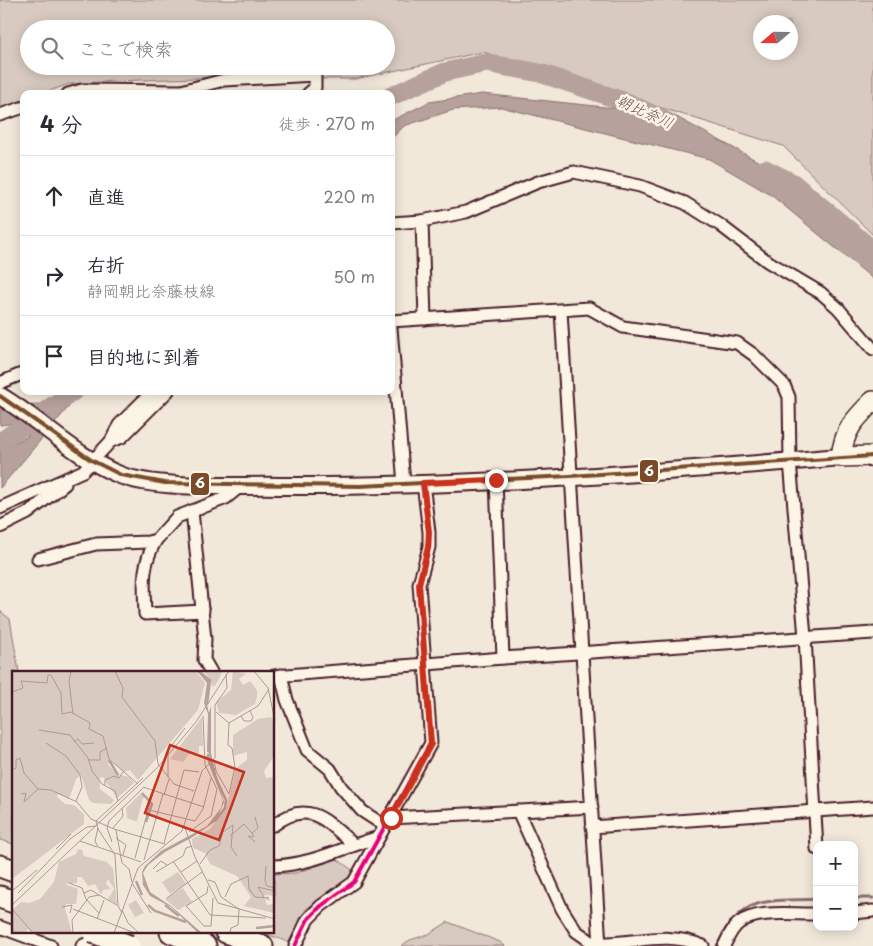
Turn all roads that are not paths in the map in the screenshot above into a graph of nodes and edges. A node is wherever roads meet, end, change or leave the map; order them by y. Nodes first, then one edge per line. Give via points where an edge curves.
1 (315, 75) edge
2 (315, 75) edge
3 (185, 90) edge
4 (313, 90) edge
5 (20, 109) edge
6 (0, 115) edge
7 (422, 221) junction
8 (395, 223) edge
9 (561, 311) junction
10 (425, 319) junction
11 (395, 321) edge
12 (873, 349) edge
13 (20, 376) edge
14 (395, 376) edge
15 (0, 392) edge
16 (149, 395) edge
17 (164, 395) edge
18 (873, 401) edge
19 (111, 441) junction
20 (873, 456) edge
21 (841, 457) junction
22 (84, 461) junction
23 (790, 461) junction
24 (570, 476) junction
25 (496, 480) junction
26 (423, 483) junction
27 (404, 484) junction
28 (242, 485) junction
29 (0, 508) edge
30 (192, 511) junction
31 (2, 527) edge
32 (156, 540) junction
33 (38, 559) dead end
34 (203, 611) junction
35 (873, 632) edge
36 (805, 637) junction
37 (581, 653) junction
38 (503, 658) junction
39 (423, 664) junction
40 (210, 671) edge
41 (278, 676) edge
42 (592, 807) junction
43 (873, 807) edge
44 (518, 811) junction
45 (814, 811) junction
46 (388, 822) junction
47 (275, 825) edge
48 (592, 827) junction
49 (379, 837) junction
50 (816, 841) edge
51 (354, 845) junction
52 (0, 866) edge
53 (275, 866) edge
54 (12, 870) edge
55 (0, 897) edge
56 (12, 901) edge
57 (858, 912) edge
58 (873, 912) edge
59 (813, 914) edge
60 (0, 927) edge
61 (12, 931) edge
62 (19, 934) edge
63 (88, 934) edge
64 (98, 934) edge
65 (106, 934) edge
66 (176, 934) edge
67 (231, 934) edge
68 (601, 945) edge
69 (51, 946) edge
70 (82, 946) edge
71 (112, 946) edge
72 (129, 946) edge
73 (205, 946) edge
74 (262, 946) edge
75 (295, 946) edge
76 (703, 946) edge
77 (724, 946) edge

1 - 3 street via 224,80
2 - 4 street
5 - 6 street
7 - 8 street
7 - 10 street
7 - 12 street via 466,212 538,182 574,172 640,186 685,203 767,261 822,293
9 - 10 street
9 - 23 street via 589,308 623,327 737,343 784,385 789,397
9 - 24 street
10 - 11 street
13 - 15 street
14 - 27 street
15 - 22 main road
16 - 19 street via 119,425
17 - 19 street via 122,437
18 - 21 main road via 843,438
19 - 22 street
20 - 21 main road
21 - 23 main road
22 - 28 main road via 121,475 165,483
22 - 29 street
22 - 31 street via 28,513
23 - 24 main road
23 - 36 street
24 - 25 main road
24 - 37 street
25 - 26 main road
25 - 38 street
26 - 27 main road
26 - 39 street via 429,532 419,584
27 - 28 main road
28 - 30 street via 226,498
30 - 32 street via 177,516
30 - 34 street
32 - 33 street via 96,544
32 - 34 street via 147,556 144,573 145,614
34 - 40 street via 204,660
35 - 36 street
36 - 37 street
36 - 45 street
37 - 38 street
37 - 42 street
38 - 39 street
39 - 41 street
39 - 46 street via 431,744
41 - 46 street via 307,750 330,769 362,811
42 - 44 street
42 - 48 street
43 - 45 street
44 - 46 street
44 - 68 street via 562,909 576,931 592,943
45 - 48 street
45 - 50 street
46 - 49 street
47 - 51 street via 286,816 299,812 313,814
48 - 68 street
49 - 51 street
49 - 75 street via 354,882 308,919
51 - 53 street via 314,861
52 - 54 highway
55 - 56 highway
57 - 58 street
59 - 77 street via 750,918 731,932
60 - 61 street
62 - 69 street
63 - 71 highway
64 - 72 highway, bridge
65 - 70 street
66 - 73 highway
67 - 74 highway
68 - 76 street via 672,937

